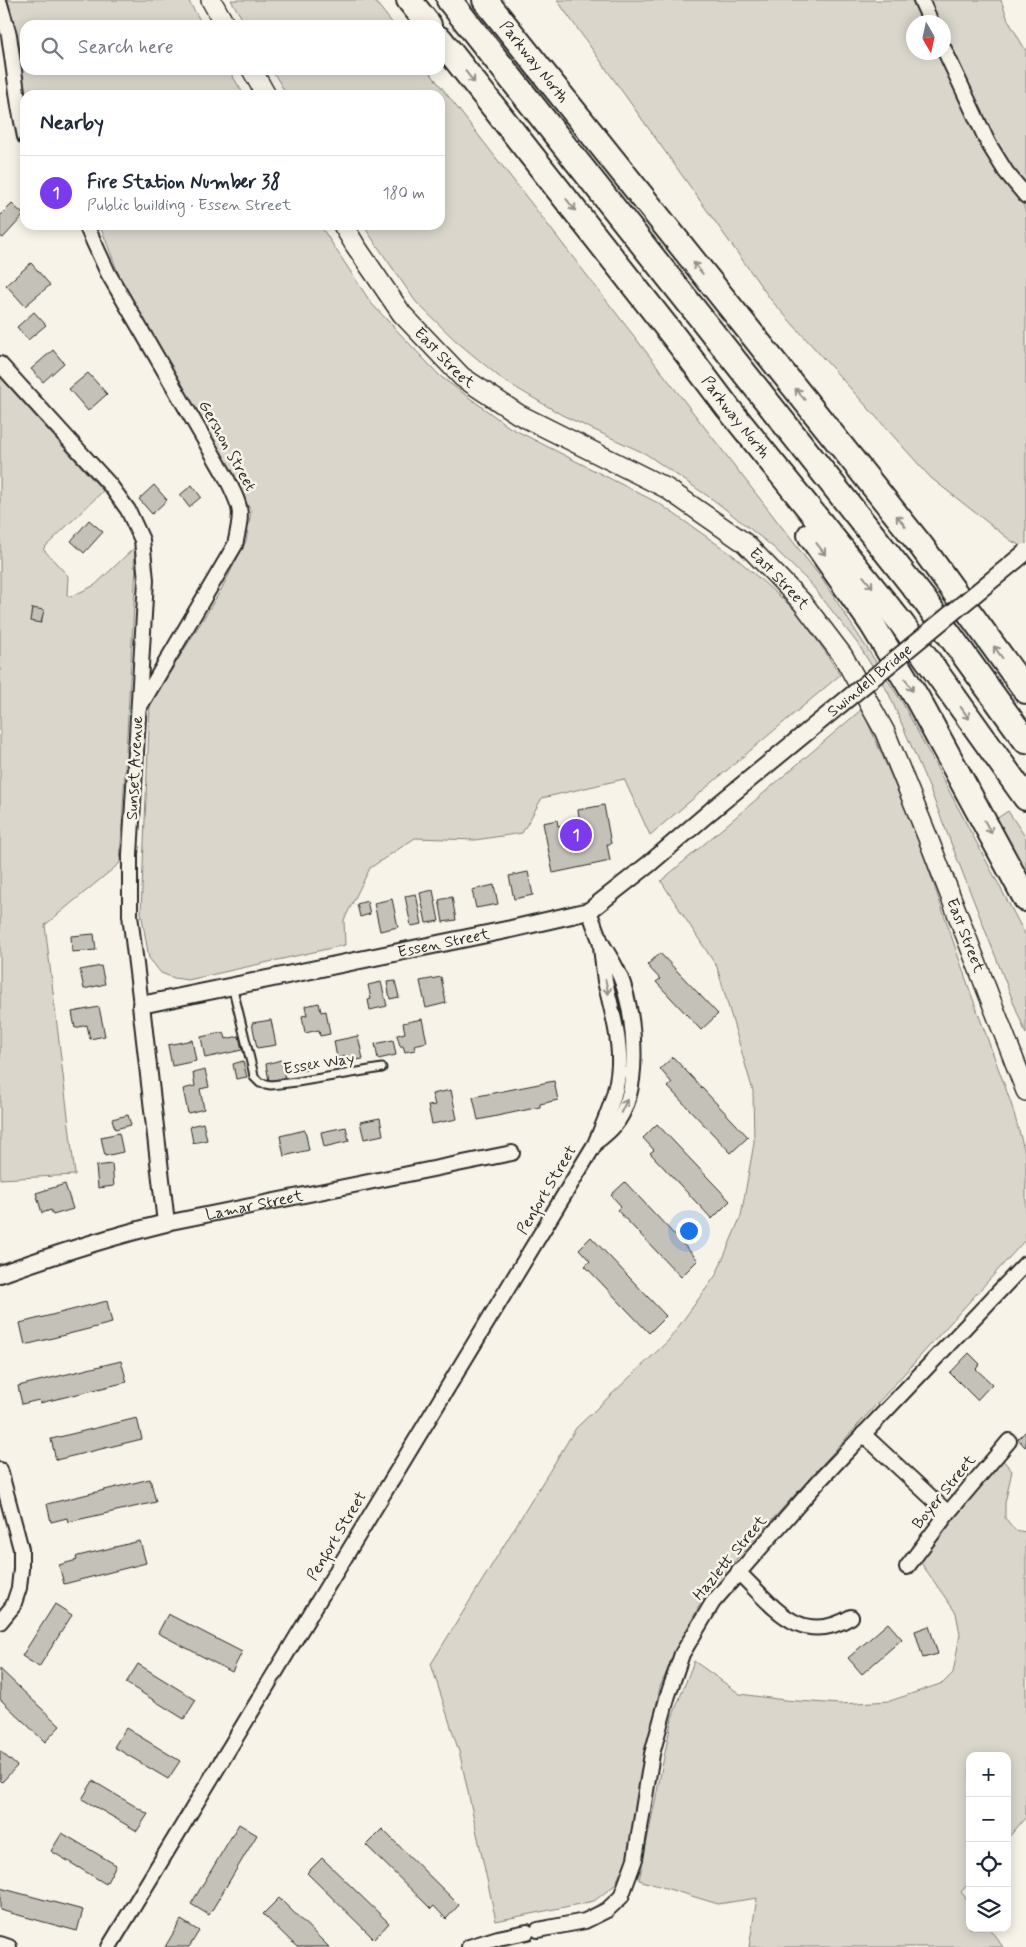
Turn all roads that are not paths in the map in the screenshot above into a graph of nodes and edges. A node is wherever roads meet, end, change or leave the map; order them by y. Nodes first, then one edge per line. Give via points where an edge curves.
1 (211, 0) edge
2 (409, 0) edge
3 (449, 0) edge
4 (485, 0) edge
5 (920, 0) edge
6 (0, 4) edge
7 (928, 15) edge
8 (222, 20) edge
9 (425, 20) edge
10 (445, 45) edge
11 (949, 60) edge
12 (255, 75) edge
13 (263, 90) edge
14 (20, 111) edge
15 (1026, 196) edge
16 (88, 230) edge
17 (346, 230) edge
18 (0, 364) edge
19 (728, 408) junction
20 (1026, 552) edge
21 (1026, 692) edge
22 (138, 711) junction
23 (1026, 741) edge
24 (1026, 798) edge
25 (712, 810) joint
26 (1026, 899) edge
27 (589, 911) junction
28 (232, 985) junction
29 (141, 1005) junction
30 (382, 1068) dead end
31 (1026, 1091) edge
32 (512, 1153) dead end
33 (166, 1223) junction
34 (1026, 1263) edge
35 (0, 1274) edge
36 (864, 1434) junction
37 (1010, 1441) dead end
38 (0, 1470) edge
39 (948, 1513) junction
40 (907, 1567) dead end
41 (738, 1572) junction
42 (851, 1617) dead end
43 (0, 1622) edge
44 (0, 1944) edge
45 (9, 1947) edge
46 (109, 1947) edge
47 (469, 1947) edge

1 - 8 main road
2 - 9 highway
3 - 23 highway via 925,601
21 -> 4 highway, Parkway North via 922,547
5 - 7 street
6 - 14 street via 9,35
10 -> 19 highway, Parkway North
11 - 15 street via 988,143
12 - 13 main road
16 - 22 street, Gershon Street via 108,273 226,477 240,507 235,545
17 - 31 main road, East Street via 402,314 462,377 518,414 666,488 745,543 802,602 843,656 885,732
18 - 22 street, Sunset Avenue via 110,485 128,510 142,540 146,580
19 -> 24 highway, Parkway North via 902,624
19 -> 26 highway via 735,440 825,554 872,624
20 - 25 street, Swindell Bridge, bridge
22 - 29 street, Sunset Avenue via 130,915
25 - 27 street, Essen Street
27 - 28 street, Essen Street
27 - 46 street, Penfort Street via 600,939 619,1064 607,1117 595,1144
28 - 29 street, Essen Street
28 - 30 lane, Essex Way via 254,1077 260,1083 280,1084
29 - 33 street, Sunset Avenue
32 - 33 street, Lamar Street
33 - 35 street, Lamar Street via 110,1236
34 - 36 street, Hazlett Street
36 - 39 street
36 - 41 street, Hazlett Street
37 - 39 street, Boyer Street
38 - 43 street via 21,1549 22,1568 13,1606
39 - 40 street, Boyer Street
41 - 42 street via 784,1617 808,1627 836,1626
41 - 47 street, Hazlett Street via 713,1602 682,1654 652,1754 635,1859 620,1897 607,1910 585,1921
44 - 45 street

